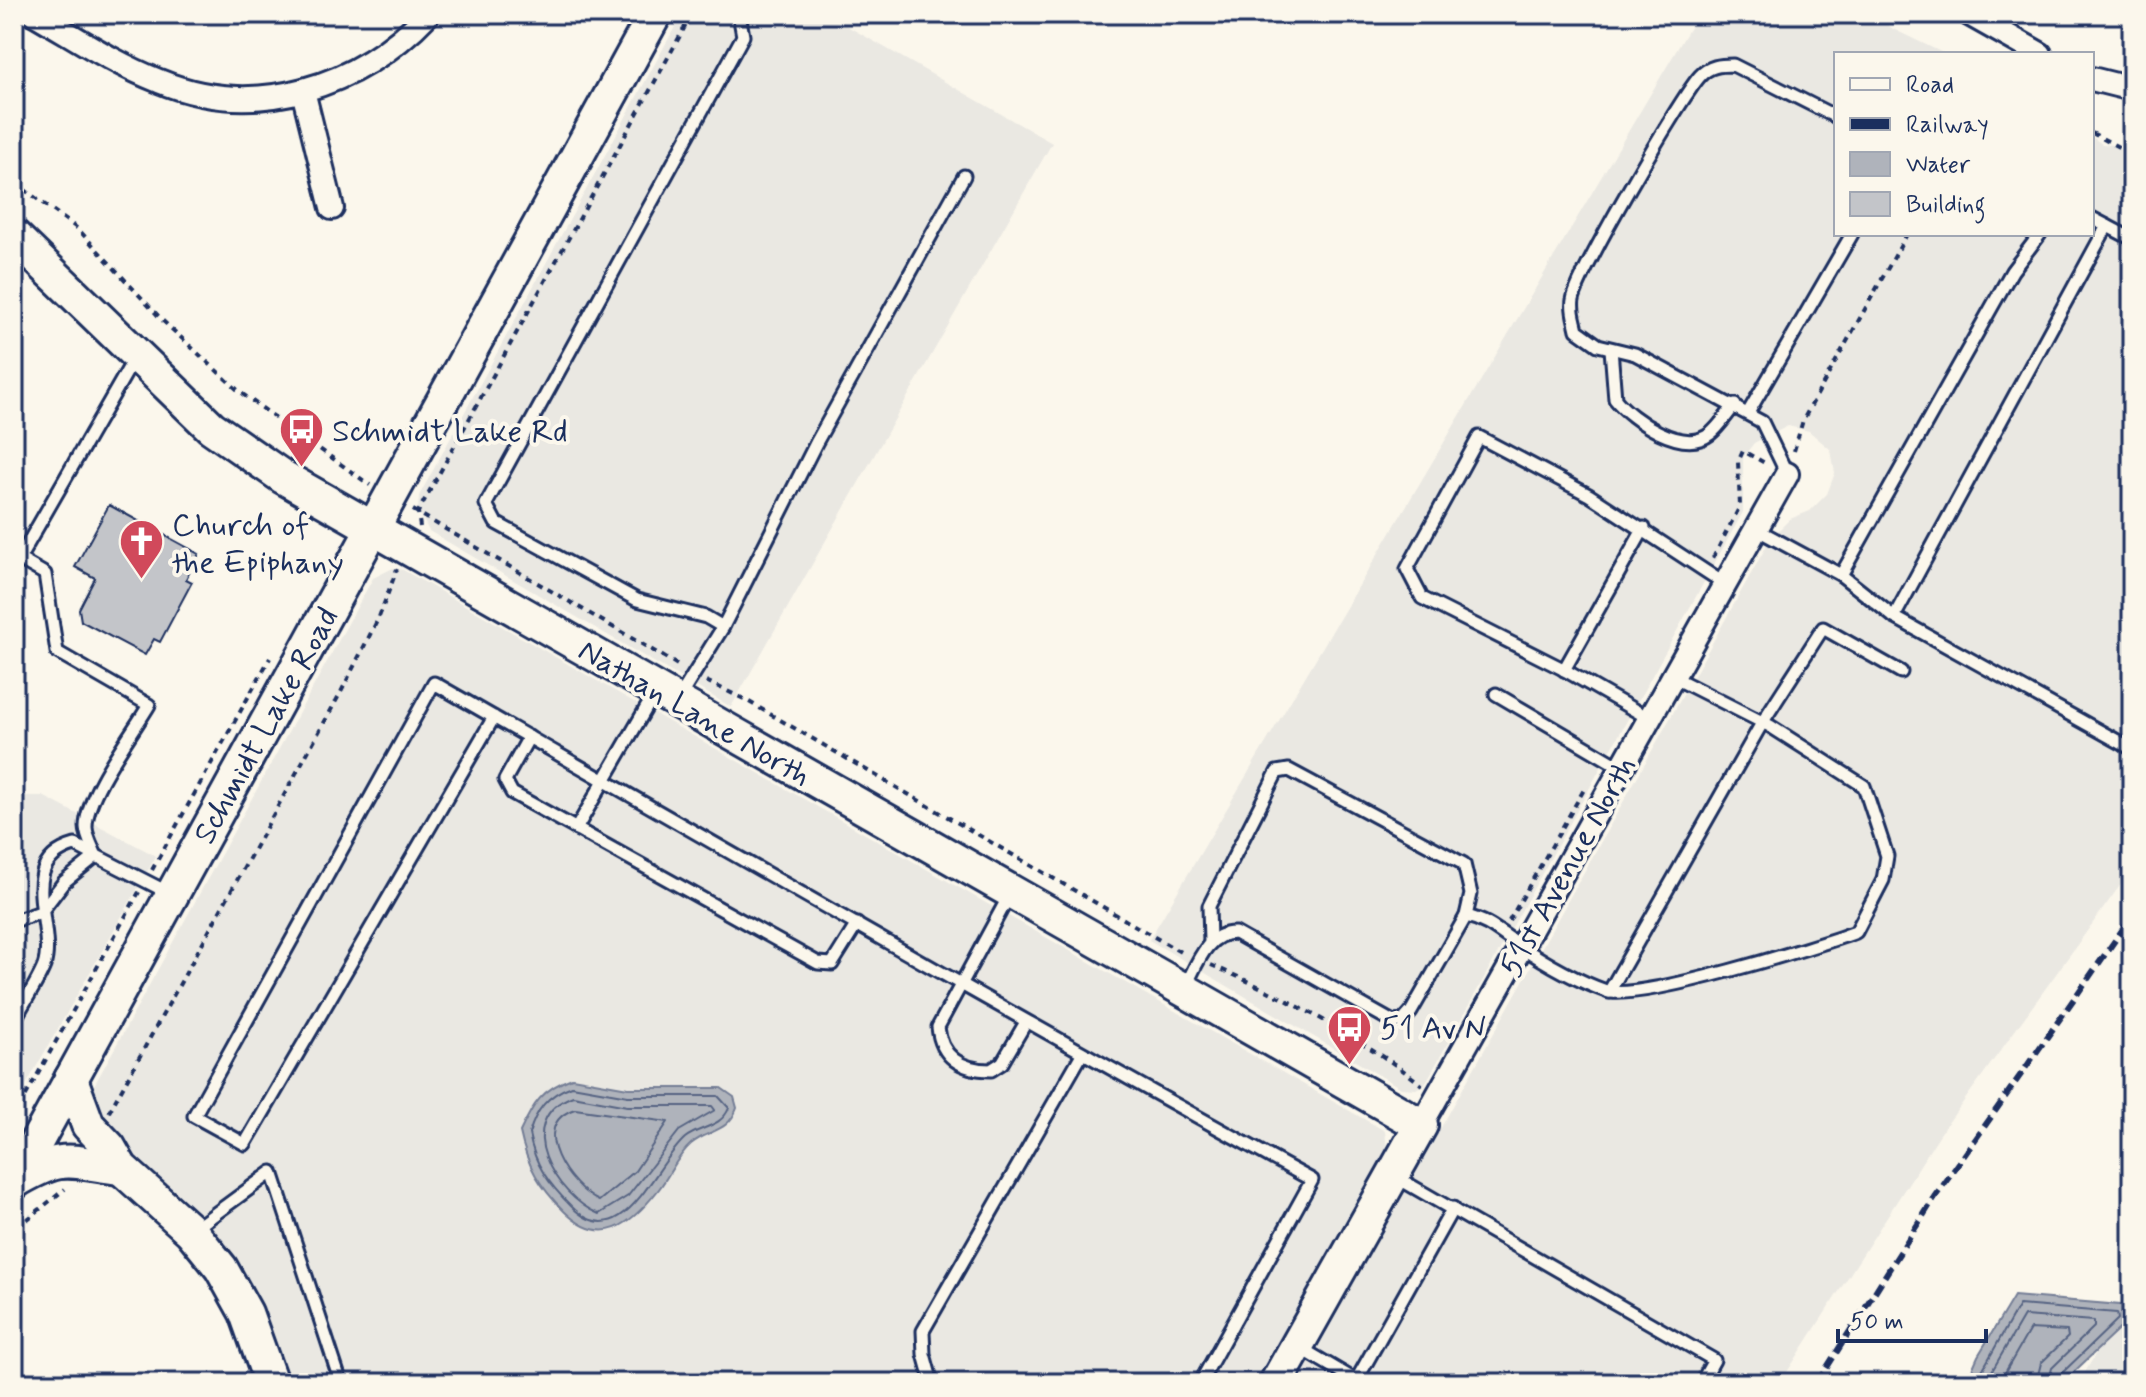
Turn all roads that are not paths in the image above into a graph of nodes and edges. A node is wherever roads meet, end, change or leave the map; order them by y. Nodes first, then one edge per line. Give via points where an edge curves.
1 (35, 14) edge
2 (428, 14) edge
3 (655, 14) edge
4 (739, 14) edge
5 (1969, 14) edge
6 (2036, 52) edge
7 (2094, 80) edge
8 (2132, 89) edge
9 (303, 91) junction
10 (1834, 116) edge
11 (964, 176) dead end
12 (332, 208) dead end
13 (2094, 219) edge
14 (2107, 226) junction
15 (14, 236) edge
16 (1851, 236) edge
17 (2038, 236) edge
18 (2132, 239) edge
19 (1611, 349) junction
20 (137, 354) junction
21 (1735, 405) junction
22 (1748, 413) junction
23 (1787, 474) joint
24 (361, 522) junction
25 (1644, 528) junction
26 (1756, 529) junction
27 (17, 558) edge
28 (1841, 575) junction
29 (1725, 584) junction
30 (1894, 617) junction
31 (723, 627) junction
32 (1564, 670) junction
33 (1901, 672) dead end
34 (1673, 677) junction
35 (1496, 694) dead end
36 (667, 696) junction
37 (494, 717) junction
38 (1650, 719) junction
39 (1762, 723) junction
40 (529, 737) junction
41 (2132, 749) edge
42 (1622, 768) junction
43 (603, 779) junction
44 (576, 829) junction
45 (96, 856) junction
46 (159, 888) junction
47 (1011, 892) junction
48 (41, 912) junction
49 (1466, 916) junction
50 (14, 921) edge
51 (857, 924) junction
52 (1210, 942) junction
53 (1522, 947) junction
54 (962, 985) junction
55 (1183, 989) junction
56 (1609, 992) junction
57 (14, 1021) edge
58 (1026, 1022) junction
59 (1082, 1054) junction
60 (71, 1079) junction
61 (1429, 1111) junction
62 (89, 1147) junction
63 (1392, 1175) junction
64 (14, 1182) edge
65 (1453, 1208) junction
66 (191, 1231) junction
67 (1296, 1346) junction
68 (1358, 1382) edge
69 (271, 1383) edge
70 (341, 1383) edge
71 (932, 1383) edge
72 (1200, 1383) edge
73 (1276, 1383) edge
74 (1701, 1383) edge

1 - 9 street via 161,83 206,94 255,97
2 - 9 street via 375,60 339,80
3 - 24 street, Schmidt Lake Road via 392,498
4 - 31 lane via 743,36 486,504 496,523 637,600 706,617
5 - 6 street
7 - 8 street
9 - 12 street
10 - 19 lane via 1733,65 1718,65 1699,77 1573,300 1577,330
11 - 31 lane via 816,443
13 - 14 lane
14 - 18 lane
14 - 30 lane
15 - 20 street, Nathan Lane North
16 - 22 lane
17 - 28 lane via 2012,271
19 - 21 lane via 1635,354
19 - 21 lane via 1615,399 1668,437 1700,439
20 - 24 street, Nathan Lane North via 236,447
20 - 27 lane
21 - 22 lane
22 - 23 lane via 1762,422
23 - 26 street, 51st Avenue North
24 - 36 street, Nathan Lane North
24 - 46 street, Schmidt Lake Road
25 - 29 lane
25 - 32 lane
25 - 32 lane via 1479,437 1407,569 1422,598
26 - 28 lane
26 - 29 street, 51st Avenue North
27 - 45 lane via 45,574 57,652 149,705 88,815 85,829
28 - 30 lane
29 - 34 street, 51st Avenue North
30 - 41 lane
31 - 36 lane via 693,673
32 - 38 lane
33 - 39 lane via 1823,628
34 - 38 street, 51st Avenue North
34 - 39 lane
35 - 42 lane
36 - 43 lane
36 - 47 street, Nathan Lane North
37 - 37 lane via 245,1144 194,1116 434,683
37 - 40 lane
38 - 42 street, 51st Avenue North
39 - 56 lane
39 - 56 lane via 1864,786 1887,856 1883,880 1856,932 1796,954 1643,991
40 - 43 lane
40 - 44 lane via 505,780 512,793
42 - 53 street, 51st Avenue North
43 - 44 lane
43 - 51 lane
44 - 51 lane via 818,963 832,964
45 - 46 lane
45 - 48 lane via 64,882
45 - 48 lane via 75,845 50,859 41,876
46 - 60 street, Schmidt Lake Road
47 - 54 lane
47 - 55 street, Nathan Lane North
48 - 50 lane
48 - 57 lane via 45,964
49 - 52 lane via 1403,1021 1393,1022 1235,933 1225,932
49 - 52 lane via 1471,894 1464,864 1289,770 1277,772 1219,882 1209,906
49 - 53 lane via 1486,920
51 - 54 lane
52 - 55 lane
53 - 56 lane
53 - 61 street, 51st Avenue North
54 - 58 lane
54 - 58 lane via 938,1027 939,1043 948,1057 976,1070 991,1070 1002,1063
55 - 61 street, Nathan Lane North
58 - 59 lane
59 - 71 lane via 923,1331
59 - 72 lane via 1312,1180
60 - 62 street via 88,1125
60 - 64 street, Schmidt Lake Road
61 - 63 street, 51st Avenue North
62 - 64 street
62 - 66 street via 121,1168
63 - 65 lane
63 - 67 street, 51st Avenue North
65 - 68 lane
65 - 74 lane via 1714,1360
66 - 69 street via 221,1268 246,1313
66 - 70 lane via 272,1172
67 - 68 lane
67 - 73 street, 51st Avenue North

